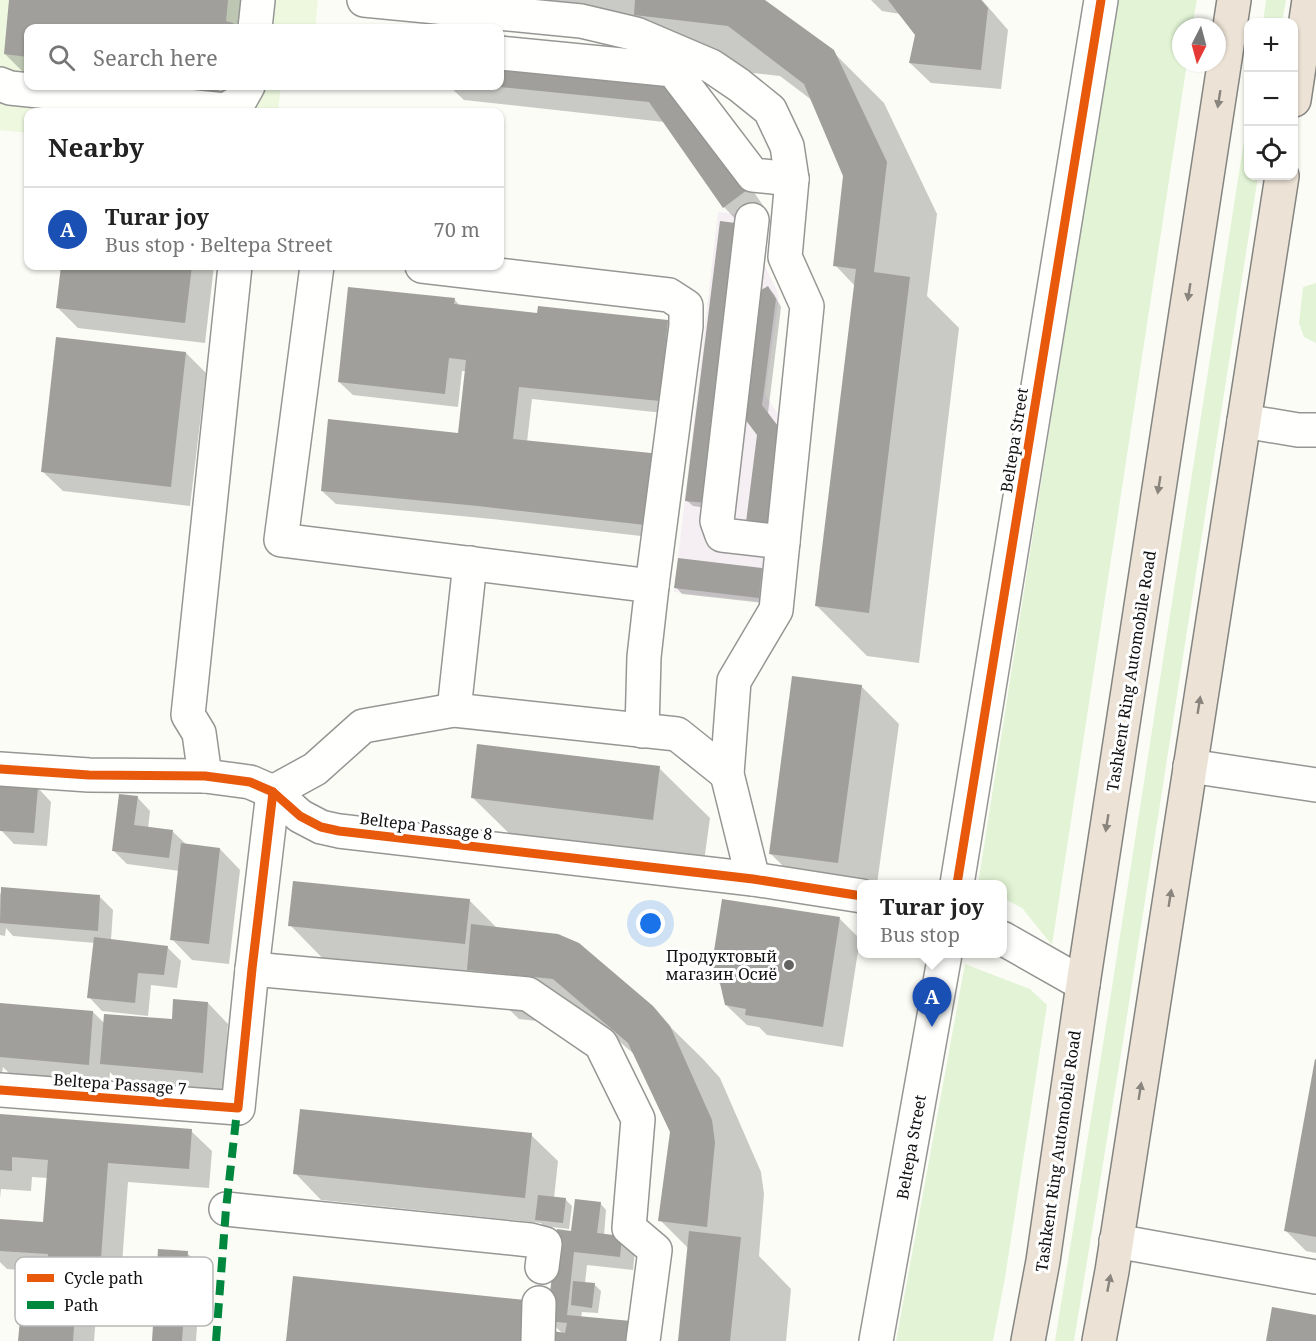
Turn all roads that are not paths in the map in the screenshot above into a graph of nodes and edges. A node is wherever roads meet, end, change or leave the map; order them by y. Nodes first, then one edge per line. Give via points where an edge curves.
1 (258, 0) edge
2 (364, 0) edge
3 (1101, 0) edge
4 (1234, 0) edge
5 (1309, 0) edge
6 (432, 18) edge
7 (255, 24) edge
8 (504, 53) edge
9 (1297, 72) edge
10 (0, 84) edge
11 (24, 89) edge
12 (30, 90) edge
13 (246, 90) edge
14 (205, 108) edge
15 (228, 108) edge
16 (792, 179) junction
17 (1281, 180) edge
18 (752, 220) dead end
19 (748, 254) junction
20 (785, 257) junction
21 (235, 270) edge
22 (316, 270) edge
23 (456, 270) edge
24 (1244, 421) junction
25 (1316, 430) edge
26 (783, 542) junction
27 (470, 563) junction
28 (652, 585) junction
29 (454, 710) junction
30 (642, 731) junction
31 (1190, 766) junction
32 (0, 769) edge
33 (727, 774) junction
34 (205, 777) junction
35 (1316, 785) edge
36 (273, 792) junction
37 (753, 879) junction
38 (958, 880) edge
39 (857, 895) edge
40 (1007, 942) edge
41 (944, 958) edge
42 (252, 969) junction
43 (1083, 984) junction
44 (0, 1090) edge
45 (226, 1209) dead end
46 (1116, 1241) junction
47 (542, 1267) dead end
48 (1316, 1277) edge
49 (539, 1304) dead end
50 (538, 1341) edge
51 (643, 1341) edge
52 (876, 1341) edge
53 (1028, 1341) edge
54 (1099, 1341) edge

1 - 7 street
2 - 6 street
3 - 38 street, Beltepa Street
4 -> 43 highway, Tashkent Ring Automobile Road
5 - 9 highway
6 - 16 street via 581,21 636,34 711,66 770,110 787,146
8 - 16 street via 673,70 753,175
10 - 11 street
12 - 14 street
13 - 15 street via 239,102
16 - 20 street
17 - 24 highway
18 - 19 street
19 - 20 street
19 - 26 street via 717,521 722,535
20 - 26 street via 807,306
21 - 34 street via 188,715 199,733
22 - 27 street via 281,540
23 - 28 street via 669,295 686,306
24 - 25 street
31 -> 24 highway
26 - 33 street via 776,610 734,681
27 - 28 street
27 - 29 street
28 - 30 street via 644,657
29 - 30 street
29 - 36 street via 363,726 315,769
30 - 33 street via 677,734
31 - 35 street
46 -> 31 highway
32 - 34 street, Beltepa Passage 8
33 - 37 street
34 - 36 street, Beltepa Passage 8 via 250,782
36 - 37 street, Beltepa Passage 8 via 300,816 339,831
36 - 42 street
37 - 39 street, Beltepa Passage 8
40 - 43 street
41 - 52 street, Beltepa Street
42 - 44 street, Beltepa Passage 7 via 238,1108
42 - 51 street via 528,994 601,1044 638,1119 628,1228 655,1250
43 - 53 highway, Tashkent Ring Automobile Road
45 - 47 street via 530,1240 545,1244
46 - 48 street
54 -> 46 highway
49 - 50 street

